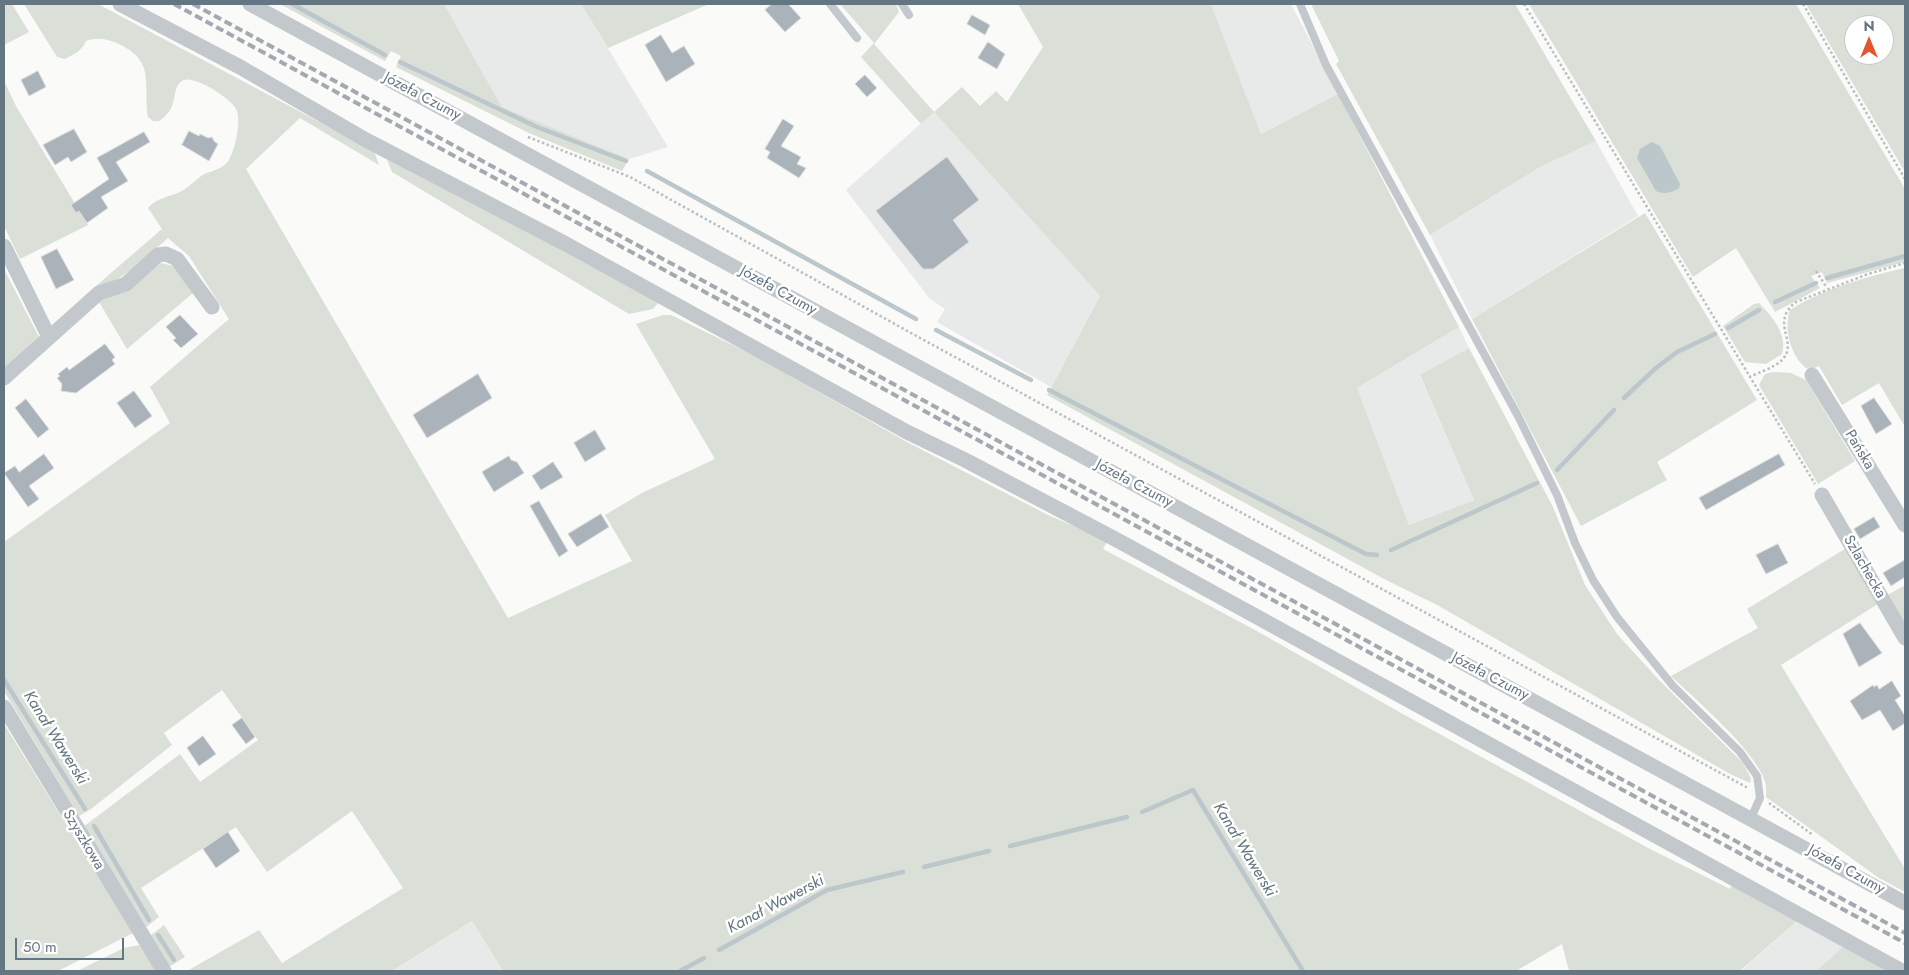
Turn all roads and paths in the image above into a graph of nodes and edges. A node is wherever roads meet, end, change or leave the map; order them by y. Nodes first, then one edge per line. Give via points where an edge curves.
1 (120, 4) edge
2 (250, 4) edge
3 (830, 4) edge
4 (902, 4) edge
5 (1300, 4) edge
6 (1524, 4) edge
7 (1802, 4) edge
8 (909, 15) dead end
9 (857, 38) dead end
10 (528, 137) dead end
11 (1905, 179) edge
12 (4, 246) edge
13 (1905, 264) edge
14 (1816, 272) dead end
15 (1827, 288) junction
16 (212, 308) dead end
17 (49, 337) junction
18 (1812, 375) dead end
19 (1749, 377) junction
20 (4, 378) edge
21 (1822, 495) joint
22 (1905, 526) edge
23 (1905, 638) edge
24 (4, 707) edge
25 (1760, 798) junction
26 (1751, 818) junction
27 (1816, 837) dead end
28 (1905, 903) edge
29 (164, 971) edge
30 (1902, 971) edge

1 - 30 street via 907,432 1117,540
2 - 26 street, Józefa Czumy
3 - 9 lane
4 - 8 lane
5 - 25 lane via 1326,65 1518,416 1557,495 1593,580 1616,617 1673,686 1749,762 1757,776
6 - 19 path via 1691,276
7 - 11 path
10 - 25 path via 630,177 1748,788
12 - 17 street
13 - 15 path
14 - 15 path
15 - 19 path via 1787,308 1783,323 1788,339 1785,355 1780,362
16 - 17 street via 182,264 172,255 158,255 126,284 99,293
17 - 20 street
18 - 22 street, Pańska
19 - 21 path
21 - 23 street, Szlachecka
24 - 29 street, Szyszkowa
25 - 26 lane
25 - 27 path
26 - 28 street, Józefa Czumy

